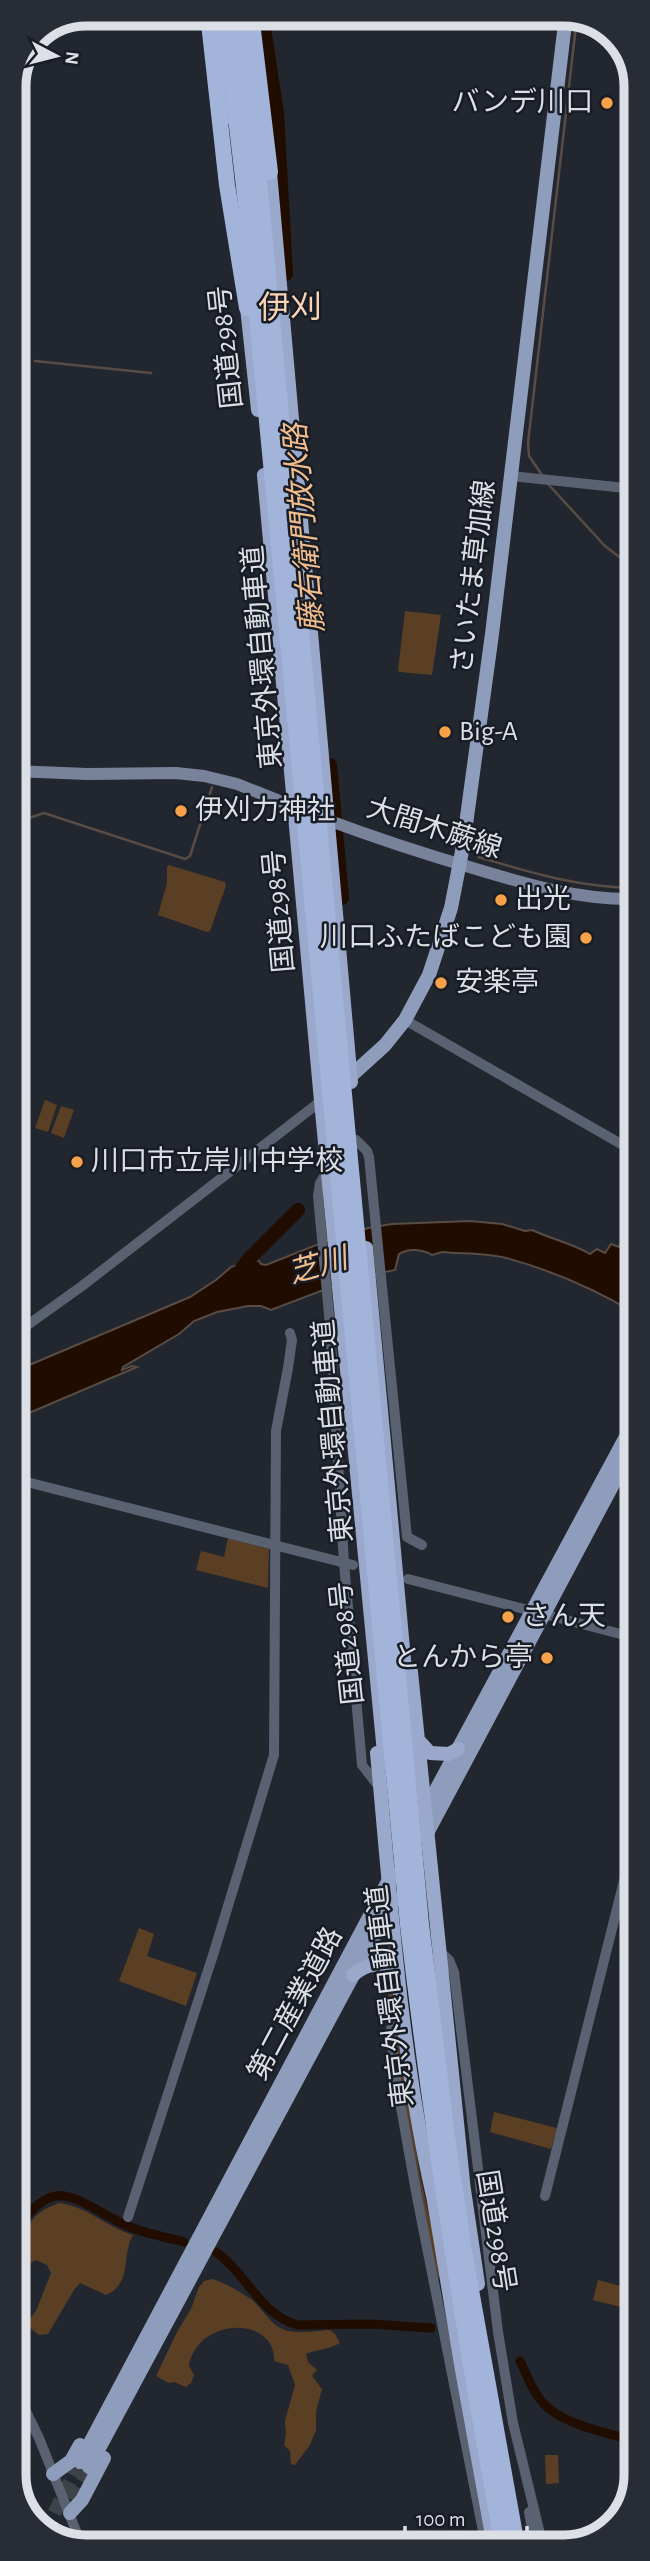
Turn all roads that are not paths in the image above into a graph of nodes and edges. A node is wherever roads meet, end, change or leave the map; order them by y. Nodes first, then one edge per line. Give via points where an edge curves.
1 (209, 26) edge
2 (216, 26) edge
3 (225, 26) edge
4 (240, 26) edge
5 (250, 26) edge
6 (565, 26) edge
7 (270, 172) joint
8 (247, 308) junction
9 (511, 477) junction
10 (624, 488) edge
11 (26, 771) edge
12 (295, 807) junction
13 (328, 820) junction
14 (460, 864) junction
15 (624, 898) edge
16 (405, 1020) junction
17 (350, 1076) junction
18 (321, 1101) junction
19 (624, 1146) edge
20 (378, 1313) junction
21 (337, 1324) junction
22 (26, 1326) edge
23 (290, 1333) dead end
24 (624, 1442) edge
25 (624, 1462) edge
26 (26, 1482) edge
27 (363, 1539) junction
28 (422, 1545) dead end
29 (276, 1546) junction
30 (349, 1564) junction
31 (408, 1580) dead end
32 (537, 1612) junction
33 (624, 1635) edge
34 (415, 1744) junction
35 (458, 1749) junction
36 (385, 1763) dead end
37 (380, 1788) junction
38 (424, 1811) junction
39 (426, 1833) junction
40 (388, 1881) junction
41 (624, 1881) edge
42 (391, 1905) junction
43 (429, 1922) dead end
44 (404, 1947) dead end
45 (438, 1950) junction
46 (353, 1975) junction
47 (397, 1977) junction
48 (402, 2011) junction
49 (464, 2191) junction
50 (433, 2196) junction
51 (545, 2196) dead end
52 (128, 2217) dead end
53 (188, 2283) junction
54 (168, 2293) junction
55 (26, 2414) edge
56 (513, 2423) junction
57 (53, 2474) junction
58 (70, 2513) junction
59 (78, 2534) edge
60 (484, 2535) edge
61 (493, 2535) edge
62 (501, 2535) edge
63 (515, 2535) edge
64 (523, 2535) edge
65 (533, 2535) edge
66 (540, 2535) edge

1 - 8 highway via 227,185
2 - 8 highway, 国道298号
3 - 62 highway, 東京外環自動車道, bridge via 279,546 408,1925 451,2251
4 - 63 highway, 東京外環自動車道, bridge via 261,200 421,1924 464,2251
5 - 7 highway
6 - 9 main road, さいたま草加線
7 - 13 highway, 国道298号
8 - 12 highway, 国道298号
9 - 10 street
9 - 14 main road, さいたま草加線
11 - 12 main road, 大間木蕨線 via 204,776
12 - 13 main road, 大間木蕨線
12 - 18 highway, 国道298号
13 - 14 main road, 大間木蕨線
13 - 17 highway, 国道298号
14 - 15 main road, 大間木蕨線 via 576,895
14 - 16 main road, さいたま草加線 via 439,952
16 - 17 main road, さいたま草加線
16 - 19 street
17 - 18 main road, さいたま草加線
17 - 20 highway, 国道298号
18 - 21 highway, 国道298号
18 - 22 street
20 - 28 street via 407,1537
20 - 34 highway, 国道298号 via 385,1448 400,1549
21 - 27 highway, 国道298号
21 - 30 street
23 - 29 street via 276,1431
24 - 32 main road, 第二産業道路
25 - 32 main road, 第二産業道路
26 - 29 street
27 - 36 highway, 国道298号
27 - 37 highway
29 - 30 street
29 - 52 street via 274,1755
30 - 37 street via 362,1765
31 - 32 street
32 - 33 street
32 - 35 main road, 第二産業道路
32 - 39 main road, 第二産業道路
34 - 35 highway via 430,1754
34 - 38 highway, 国道298号
35 - 38 main road, 第二産業道路
37 - 40 highway
38 - 39 highway, 国道298号
38 - 40 main road, 第二産業道路
39 - 42 main road, 第二産業道路
39 - 45 highway, 国道298号
40 - 42 highway
40 - 54 main road, 第二産業道路
41 - 51 street
42 - 46 main road, 第二産業道路
42 - 47 highway
43 - 49 highway, 国道298号
44 - 50 highway, 国道298号
45 - 49 highway, 国道298号
45 - 56 street via 454,1972 486,2272
46 - 47 highway via 375,1964
46 - 53 main road, 第二産業道路
47 - 48 highway
48 - 50 highway
48 - 60 street via 391,2029 394,2067 441,2285
49 - 64 highway, 国道298号
50 - 61 highway, 国道298号
53 - 54 main road, 第二産業道路 via 84,2465
53 - 58 main road via 155,2362 82,2500
54 - 57 main road via 134,2342 71,2460
55 - 57 street
56 - 65 street
56 - 66 street
57 - 58 street
58 - 59 street

